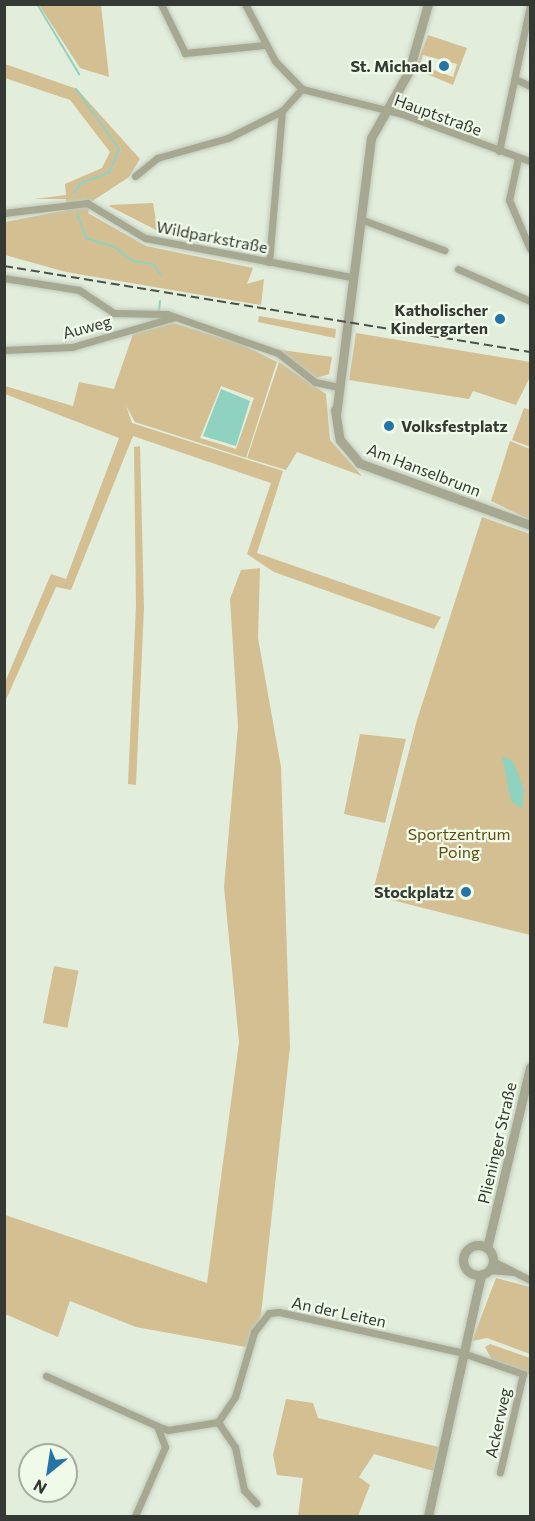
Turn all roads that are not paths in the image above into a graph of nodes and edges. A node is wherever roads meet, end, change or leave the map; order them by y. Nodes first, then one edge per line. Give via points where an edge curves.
1 (161, 4) edge
2 (245, 4) edge
3 (428, 4) edge
4 (531, 5) edge
5 (265, 45) junction
6 (515, 79) junction
7 (531, 86) edge
8 (302, 89) junction
9 (386, 110) junction
10 (282, 111) junction
11 (499, 151) junction
12 (518, 158) junction
13 (531, 161) edge
14 (135, 176) dead end
15 (4, 213) edge
16 (360, 219) junction
17 (531, 249) edge
18 (444, 250) dead end
19 (269, 262) junction
20 (458, 268) dead end
21 (351, 277) junction
22 (4, 278) edge
23 (531, 301) edge
24 (175, 317) junction
25 (4, 351) edge
26 (338, 387) junction
27 (531, 525) edge
28 (531, 1067) edge
29 (493, 1225) junction
30 (476, 1245) junction
31 (487, 1248) junction
32 (492, 1265) junction
33 (476, 1274) junction
34 (531, 1280) edge
35 (460, 1352) junction
36 (46, 1376) dead end
37 (218, 1422) junction
38 (157, 1426) junction
39 (176, 1429) junction
40 (165, 1447) junction
41 (501, 1472) dead end
42 (256, 1503) dead end
43 (135, 1516) edge
44 (428, 1516) edge

1 - 5 street via 185,53
2 - 5 street
3 - 9 street, Am Hanselbrunn via 409,71
4 - 6 street
5 - 8 street
6 - 7 street
6 - 11 street
8 - 9 street, Hauptstraße
8 - 10 street
9 - 11 street, Hauptstraße
9 - 16 street, Am Hanselbrunn via 371,138
10 - 14 street via 228,138 157,158
10 - 19 street
11 - 12 street, Hauptstraße
12 - 13 street, Hauptstraße
12 - 17 street via 509,200
15 - 19 street, Wildparkstraße via 87,203 140,236
16 - 18 street
16 - 21 street, Am Hanselbrunn
19 - 21 street, Wildparkstraße
20 - 23 street
21 - 26 street, Am Hanselbrunn
22 - 24 street via 79,290 114,312
24 - 25 street, Auweg via 72,347
24 - 26 street via 278,353 315,381
26 - 27 street, Am Hanselbrunn via 336,415 344,447 366,467
28 - 29 street, Plieninger Straße
29 - 30 street, Plieninger Straße
29 - 31 street, Plieninger Straße
30 - 31 street
30 - 33 street, Plieninger Straße via 463,1257
31 - 32 street
32 - 33 street
32 - 34 street
33 - 35 street, Plieninger Straße
35 - 37 street, An der Leiten via 269,1313 254,1332 235,1396
35 - 41 street, Ackerweg via 523,1374
35 - 44 street, Plieninger Straße via 446,1449
36 - 38 street
37 - 39 street
37 - 42 street via 235,1447 244,1490
38 - 39 street
38 - 40 street
39 - 40 street
40 - 43 street

